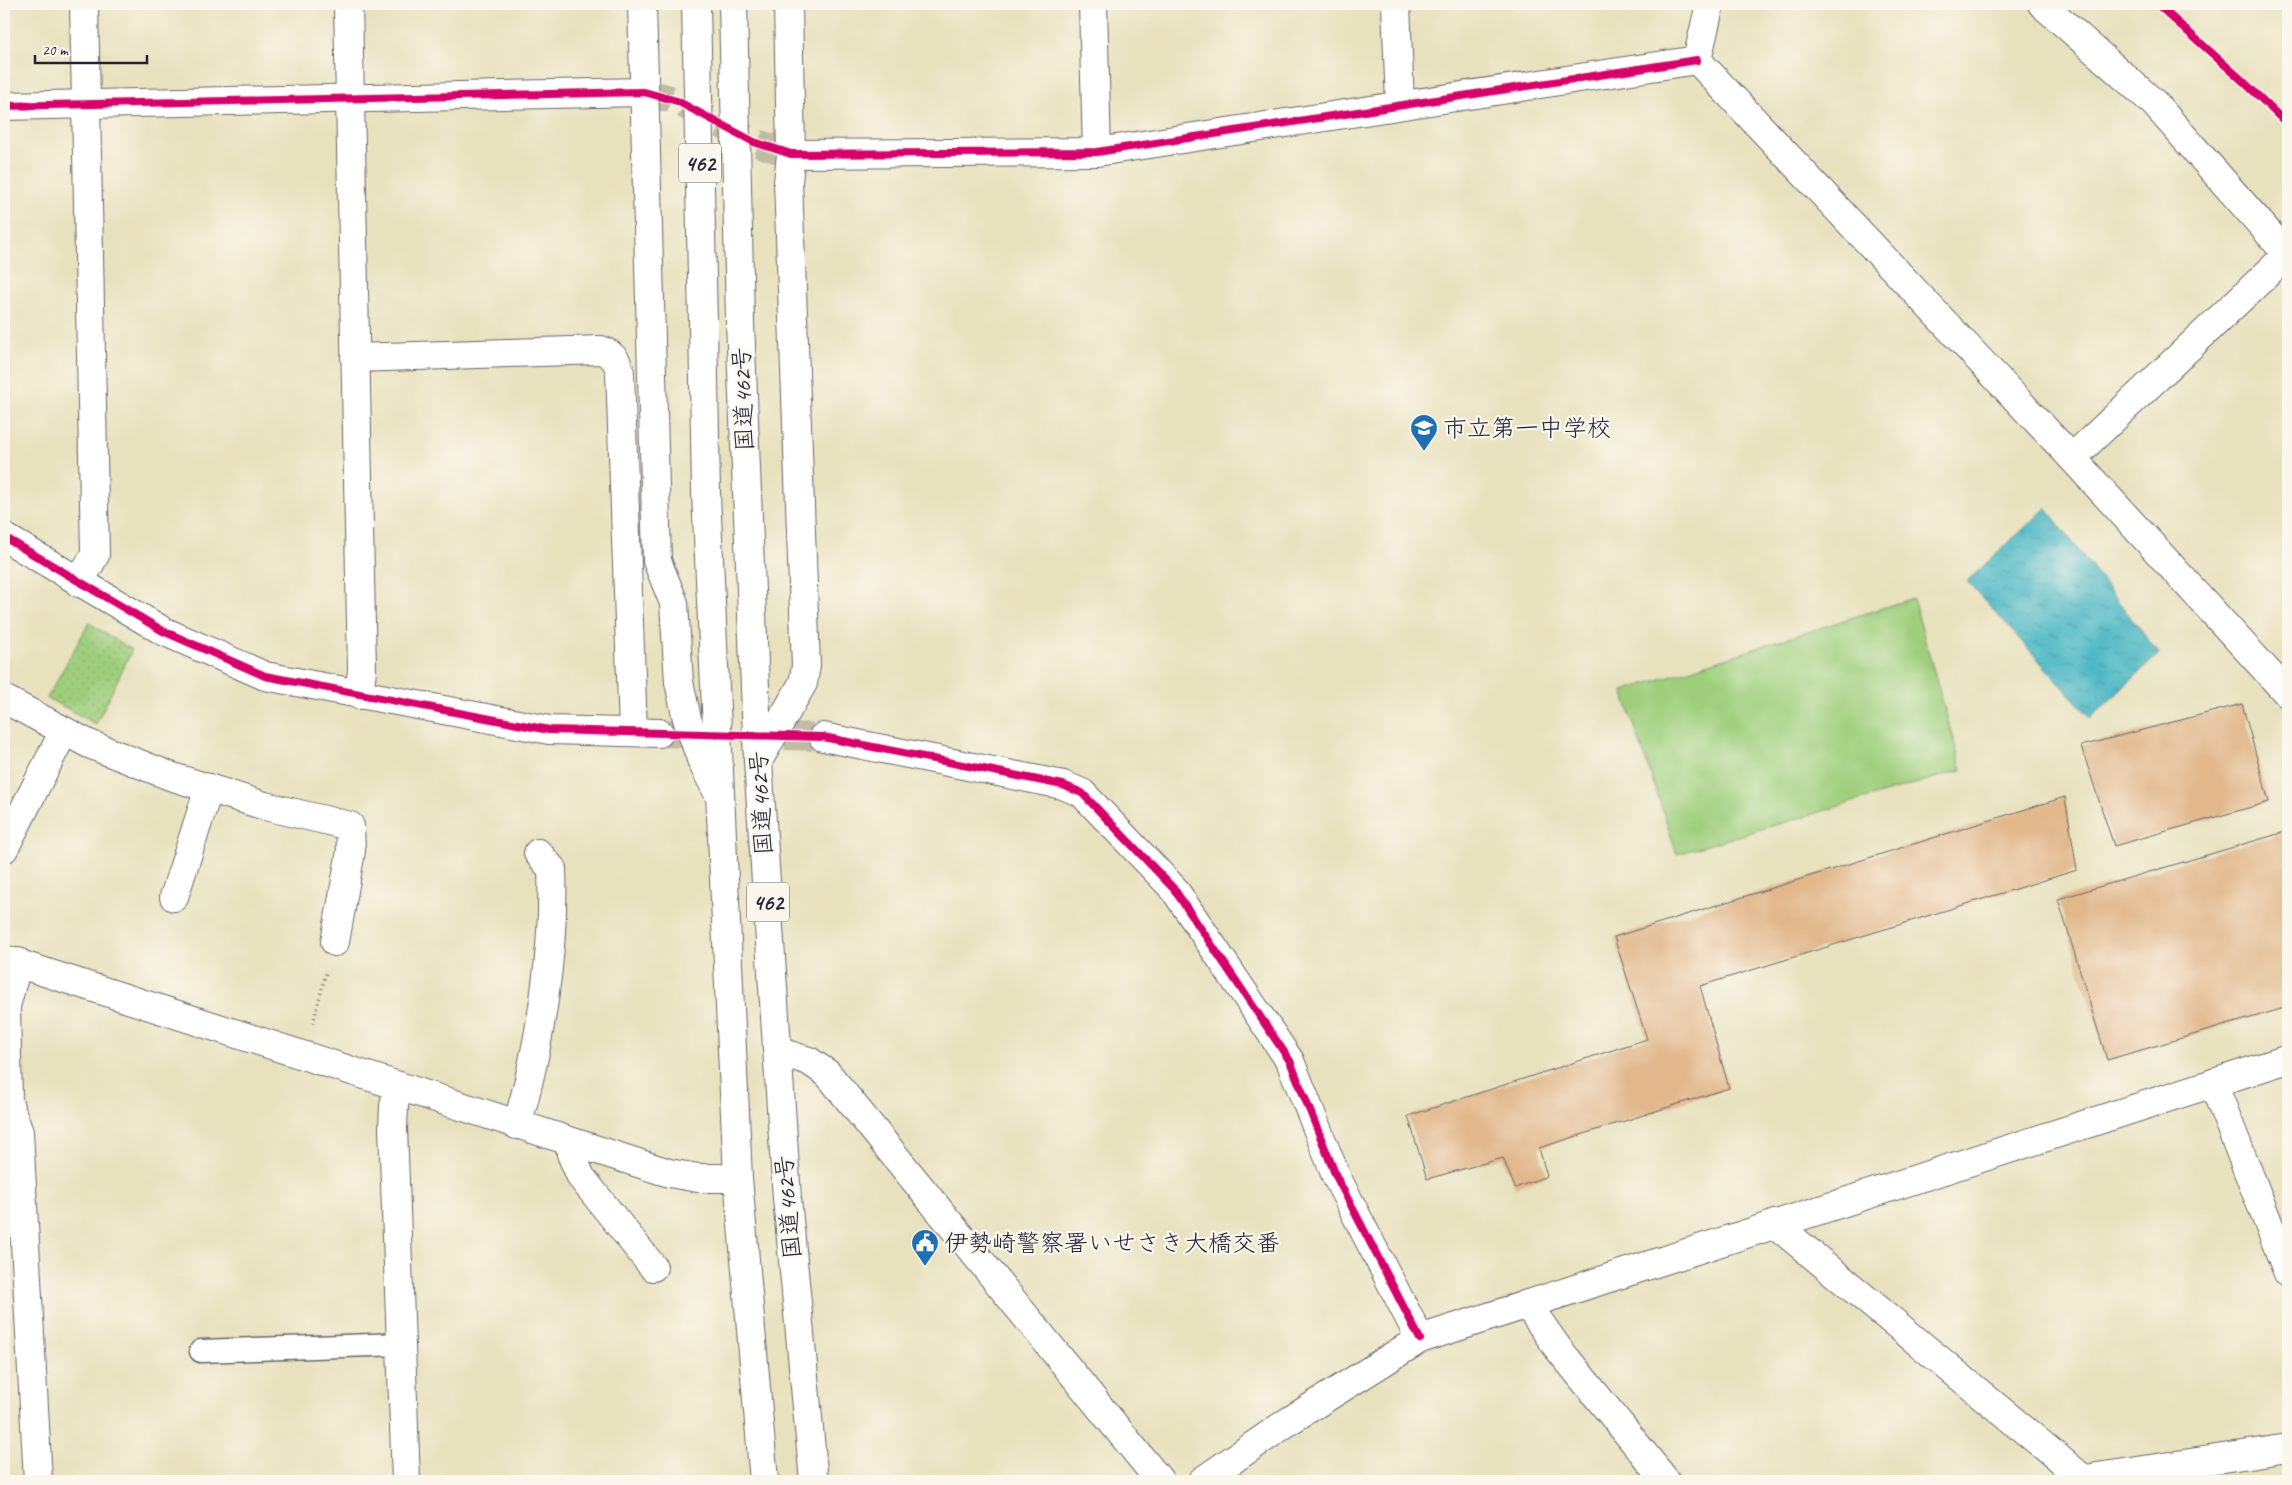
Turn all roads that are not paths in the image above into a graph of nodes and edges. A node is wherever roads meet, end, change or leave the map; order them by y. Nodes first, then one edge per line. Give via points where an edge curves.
1 (84, 4) edge
2 (348, 4) edge
3 (642, 4) edge
4 (696, 4) edge
5 (733, 4) edge
6 (788, 4) edge
7 (1093, 4) edge
8 (1396, 4) edge
9 (1710, 4) edge
10 (2042, 4) edge
11 (1697, 60) junction
12 (644, 92) junction
13 (350, 98) junction
14 (85, 105) junction
15 (1400, 105) junction
16 (4, 106) edge
17 (1097, 152) junction
18 (791, 154) junction
19 (2288, 255) edge
20 (355, 358) junction
21 (2072, 458) junction
22 (4, 537) edge
23 (79, 583) junction
24 (2288, 694) edge
25 (359, 695) junction
26 (4, 699) edge
27 (64, 731) junction
28 (823, 737) tunnel mouth
29 (758, 761) junction
30 (209, 788) junction
31 (719, 795) junction
32 (4, 850) edge
33 (538, 853) dead end
34 (174, 897) dead end
35 (335, 942) road end
36 (11, 960) edge
37 (777, 1051) junction
38 (2288, 1059) edge
39 (2213, 1083) junction
40 (398, 1086) junction
41 (517, 1125) junction
42 (571, 1143) junction
43 (738, 1178) junction
44 (1776, 1224) junction
45 (653, 1267) dead end
46 (2288, 1273) edge
47 (1527, 1304) junction
48 (1420, 1339) junction
49 (401, 1344) junction
50 (201, 1351) dead end
51 (2288, 1448) edge
52 (2086, 1480) edge
53 (38, 1481) edge
54 (406, 1481) edge
55 (764, 1481) edge
56 (814, 1481) edge
57 (1160, 1481) edge
58 (1202, 1481) edge
59 (1666, 1481) edge

1 - 14 main road
2 - 13 main road
3 - 12 main road
4 - 31 main road, 国道462号 / 462, bridge via 706,494
5 - 29 main road, 国道462号 / 462, bridge via 740,322
6 - 18 main road
7 - 17 main road
8 - 15 main road
9 - 11 main road
10 - 19 main road via 2154,103
11 - 15 main road
11 - 21 main road
12 - 13 main road
12 - 31 main road via 657,561 674,603 679,682 687,719 702,762
13 - 14 main road
13 - 20 main road
14 - 16 main road
14 - 23 main road via 95,555
15 - 17 main road
17 - 18 main road
18 - 29 main road via 788,182 806,666 803,684
19 - 21 main road
20 - 25 main road via 362,670
20 - 25 main road via 601,350 617,361 646,732 548,730
21 - 24 main road
22 - 23 main road
23 - 25 main road via 163,631 265,676
26 - 27 main road
27 - 30 main road via 152,769
27 - 32 main road
28 - 48 main road via 1063,785 1082,793 1174,889 1290,1062 1336,1176
29 - 37 main road, 国道462号 / 462
30 - 34 main road
30 - 35 main road via 265,806 350,826 351,850
31 - 43 main road, 国道462号 / 462
33 - 41 main road via 552,869 546,984 528,1090
36 - 40 main road
36 - 53 main road via 6,1006 8,1102 19,1132
37 - 56 main road, 国道462号 / 462 via 787,1198
37 - 57 main road via 809,1061 828,1074
38 - 39 main road
39 - 44 main road
39 - 46 main road
40 - 41 main road
40 - 49 main road via 393,1128
41 - 42 main road
42 - 43 main road via 668,1173 698,1178
42 - 45 main road via 571,1154 581,1177
43 - 55 main road, 国道462号 / 462
44 - 47 main road
44 - 52 main road
47 - 48 main road
47 - 59 main road via 1557,1347
48 - 58 main road via 1289,1420
49 - 50 lane
49 - 54 main road
51 - 52 main road

